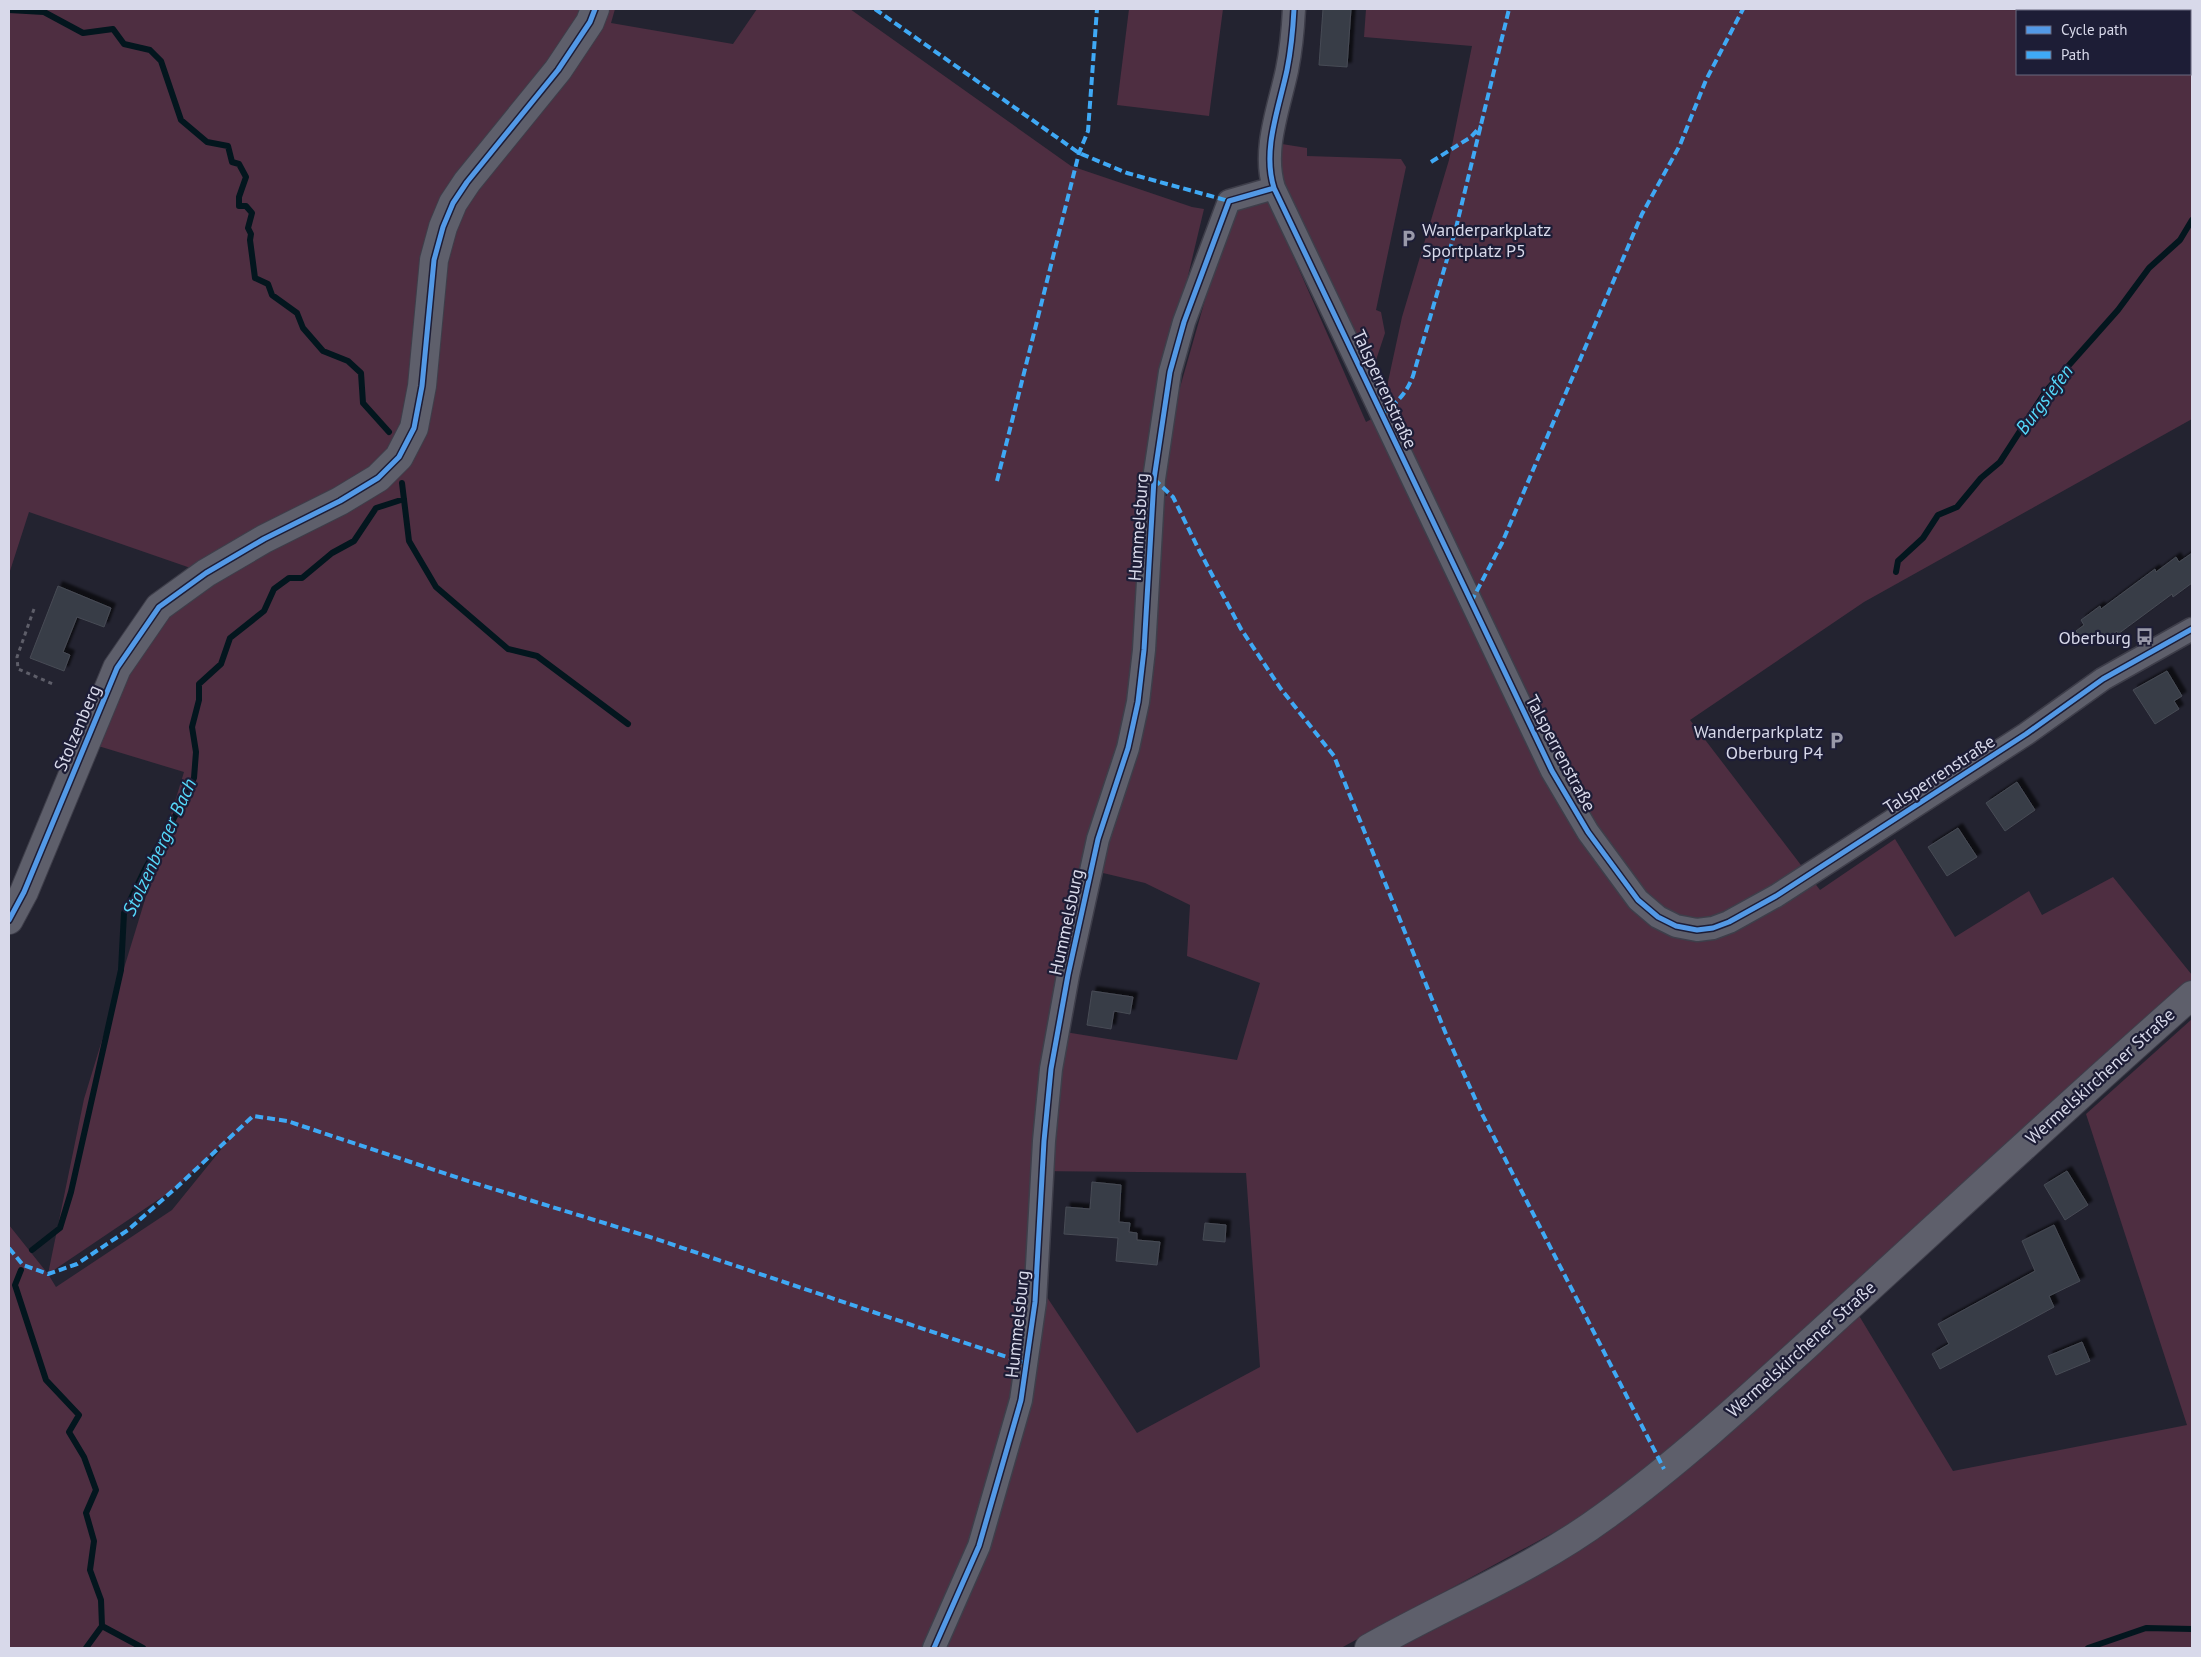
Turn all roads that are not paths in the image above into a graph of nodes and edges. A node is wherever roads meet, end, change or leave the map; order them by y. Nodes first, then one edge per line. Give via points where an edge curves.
1 (595, 9) edge
2 (1294, 9) edge
3 (1274, 188) junction
4 (2192, 630) edge
5 (9, 920) edge
6 (2192, 994) edge
7 (934, 1648) edge
8 (1369, 1648) edge

1 - 5 street, Stolzenberg via 558,70 452,203 434,260 422,386 414,428 399,457 378,478 206,572 159,607 117,668 24,892
2 - 3 street, Talsperrenstraße via 1287,68 1271,146 1270,175
3 - 4 street, Talsperrenstraße via 1552,771 1588,832 1628,888 1650,911 1676,926 1703,930 1730,922 1776,896 2026,734 2103,679
3 - 7 street, Hummelsburg via 1229,201 1177,344 1154,479 1138,702 1128,748 1098,839 1051,1069 1035,1302 1021,1400 979,1546
6 - 8 street, Wermelskirchener Straße via 1808,1344 1627,1500 1538,1560

